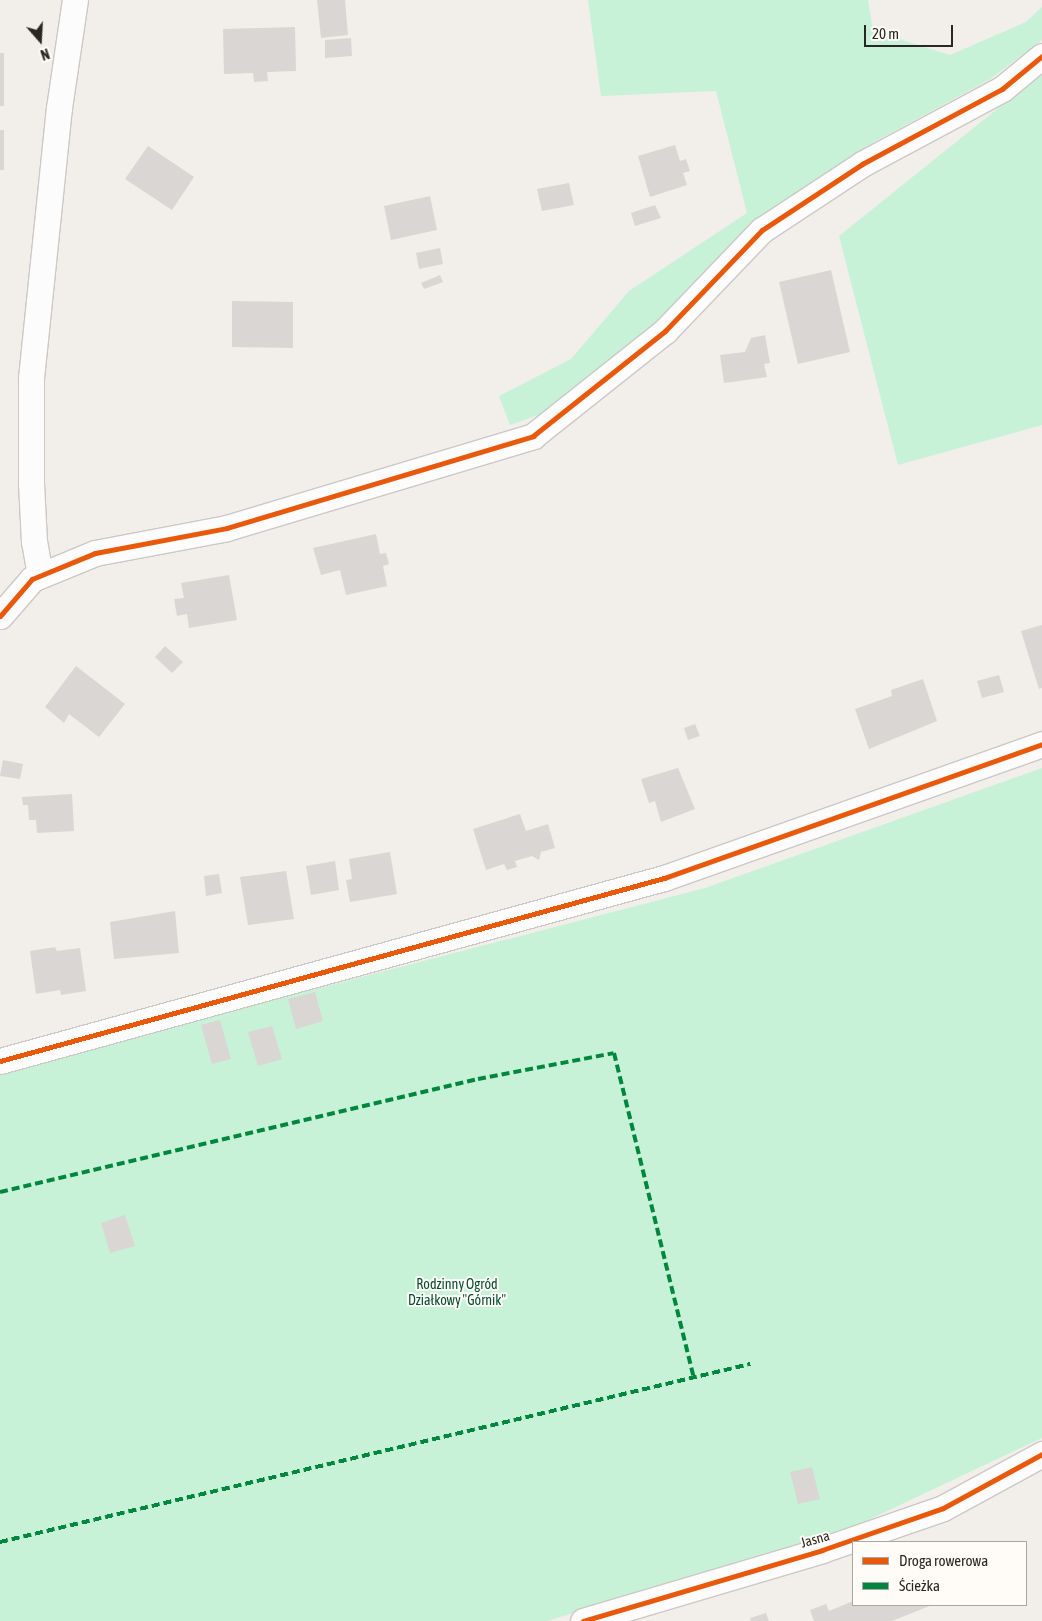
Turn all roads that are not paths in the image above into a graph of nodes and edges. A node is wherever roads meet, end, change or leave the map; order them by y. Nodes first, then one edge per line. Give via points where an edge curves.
1 (75, 0) edge
2 (1042, 56) edge
3 (40, 575) junction
4 (0, 616) edge
5 (1042, 744) edge
6 (0, 1061) edge
7 (1042, 1454) edge
8 (583, 1621) edge

1 - 3 street via 59,108 31,378 31,483
2 - 3 street via 1002,89 862,164 762,230 665,330 533,436 227,528 95,552
3 - 4 street via 32,579
5 - 6 street via 664,878
7 - 8 street, Jasna via 943,1508 822,1550

